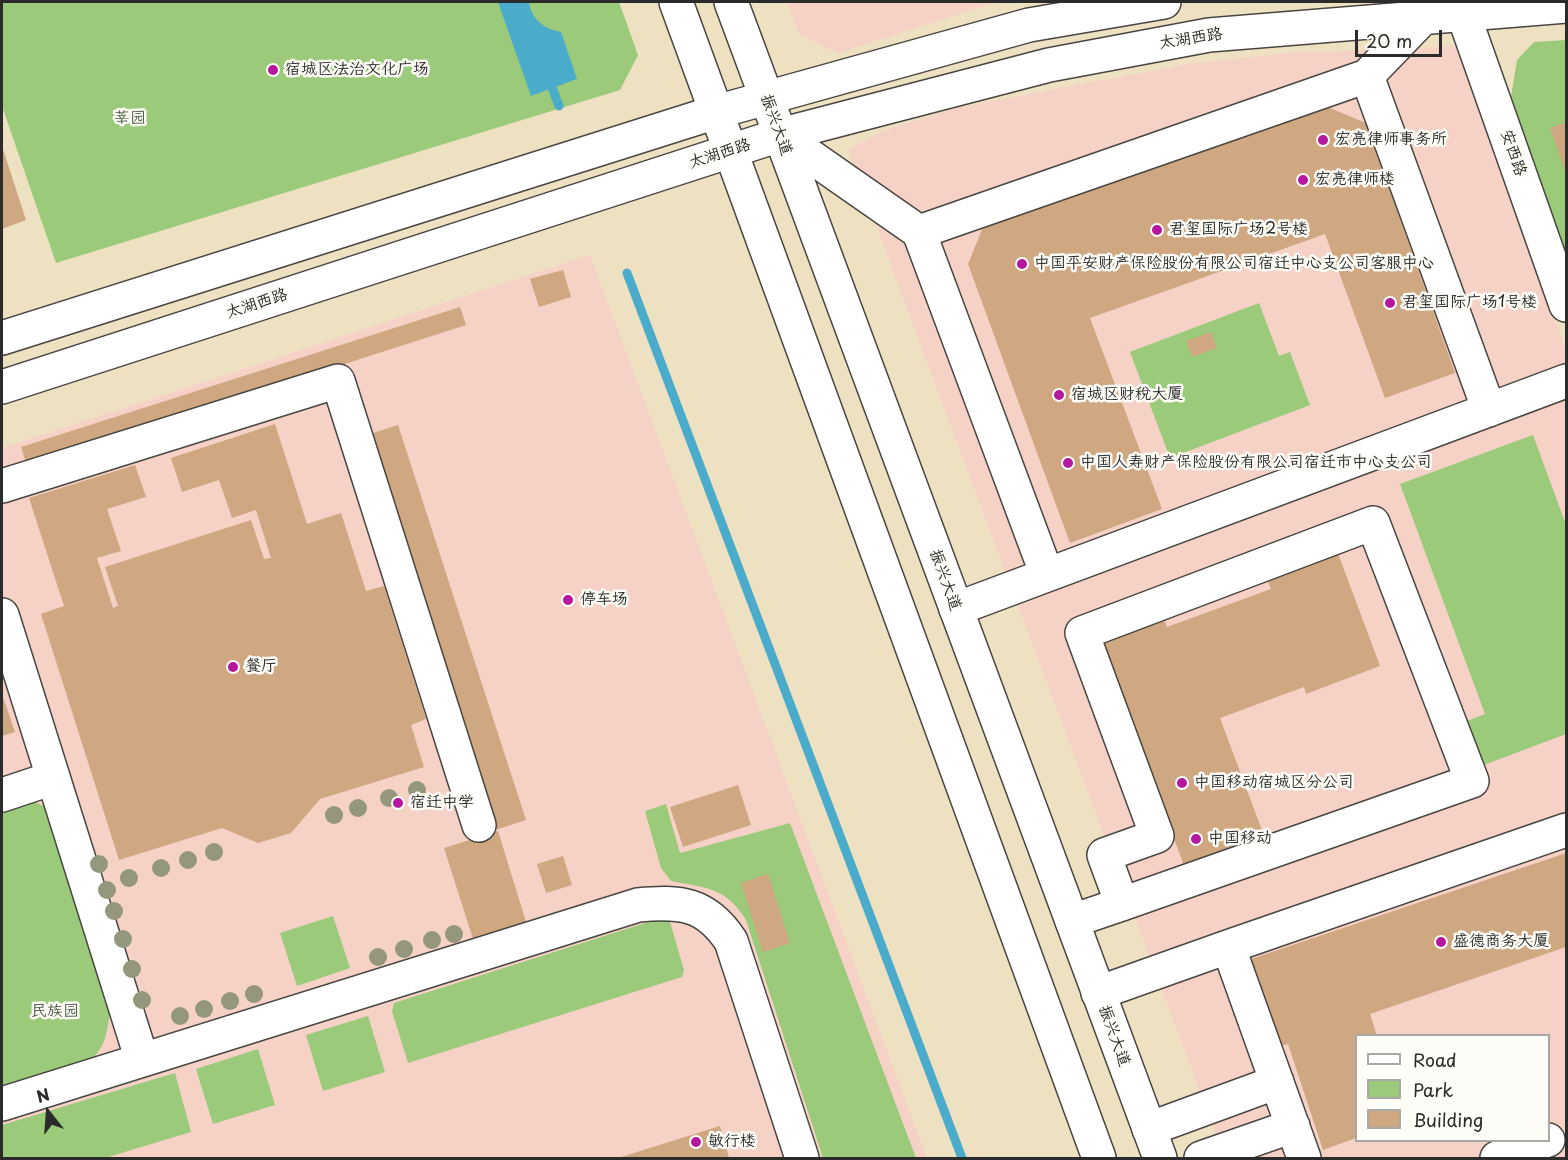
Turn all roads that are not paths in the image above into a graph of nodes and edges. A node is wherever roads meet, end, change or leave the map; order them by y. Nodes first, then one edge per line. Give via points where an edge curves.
1 (676, 2) edge
2 (731, 2) edge
3 (1164, 2) edge
4 (1107, 6) edge
5 (1566, 6) edge
6 (1462, 8) edge
7 (1423, 18) junction
8 (1368, 76) junction
9 (763, 88) junction
10 (712, 103) junction
11 (780, 135) junction
12 (729, 151) junction
13 (919, 232) junction
14 (1566, 305) edge
15 (2, 318) edge
16 (850, 322) junction
17 (2, 338) edge
18 (798, 340) junction
19 (1566, 381) edge
20 (2, 387) edge
21 (1489, 410) junction
22 (2, 486) edge
23 (1047, 575) junction
24 (956, 609) junction
25 (2, 615) edge
26 (53, 778) junction
27 (2, 795) edge
28 (479, 825) dead end
29 (1566, 830) edge
30 (1122, 904) junction
31 (1072, 921) junction
32 (1236, 944) junction
33 (1098, 993) junction
34 (142, 1060) junction
35 (1277, 1082) junction
36 (2, 1104) edge
37 (1293, 1126) junction
38 (1566, 1134) edge
39 (1550, 1139) edge
40 (1542, 1142) edge
41 (1155, 1144) edge
42 (802, 1158) edge
43 (1099, 1158) edge
44 (1200, 1158) edge
45 (1304, 1158) edge
46 (1497, 1158) edge

1 - 10 street
2 - 9 street, 振兴大道
3 - 4 street
4 - 9 street
5 - 6 street, 太湖西路
6 - 7 street, 太湖西路
6 - 14 street, 安西路
7 - 8 street
7 - 11 street, 太湖西路 via 1209,35 1049,64
8 - 13 street
8 - 21 street
9 - 10 street
9 - 11 street, 振兴大道
10 - 12 street
10 - 15 street
10 - 17 street
11 - 12 street, 太湖西路
11 - 13 street
11 - 16 street, 振兴大道
12 - 18 street
12 - 20 street, 太湖西路
13 - 23 street
16 - 18 street via 831,312 819,314 809,318
16 - 24 street, 振兴大道
18 - 43 street
19 - 21 street
21 - 23 street
22 - 28 street via 338,381
23 - 24 street
24 - 31 street, 振兴大道
25 - 26 street
26 - 27 street
26 - 34 street
29 - 32 street
30 - 30 street via 1472,781 1372,523 1082,633 1157,836 1104,855
30 - 31 street
31 - 33 street, 振兴大道
32 - 33 street
32 - 35 street via 1232,957
33 - 41 street, 振兴大道
34 - 36 street
34 - 42 street via 638,905 671,902 699,910 718,922 731,941
35 - 37 street
35 - 41 street
37 - 44 street
37 - 45 street
38 - 39 street
40 - 46 street

